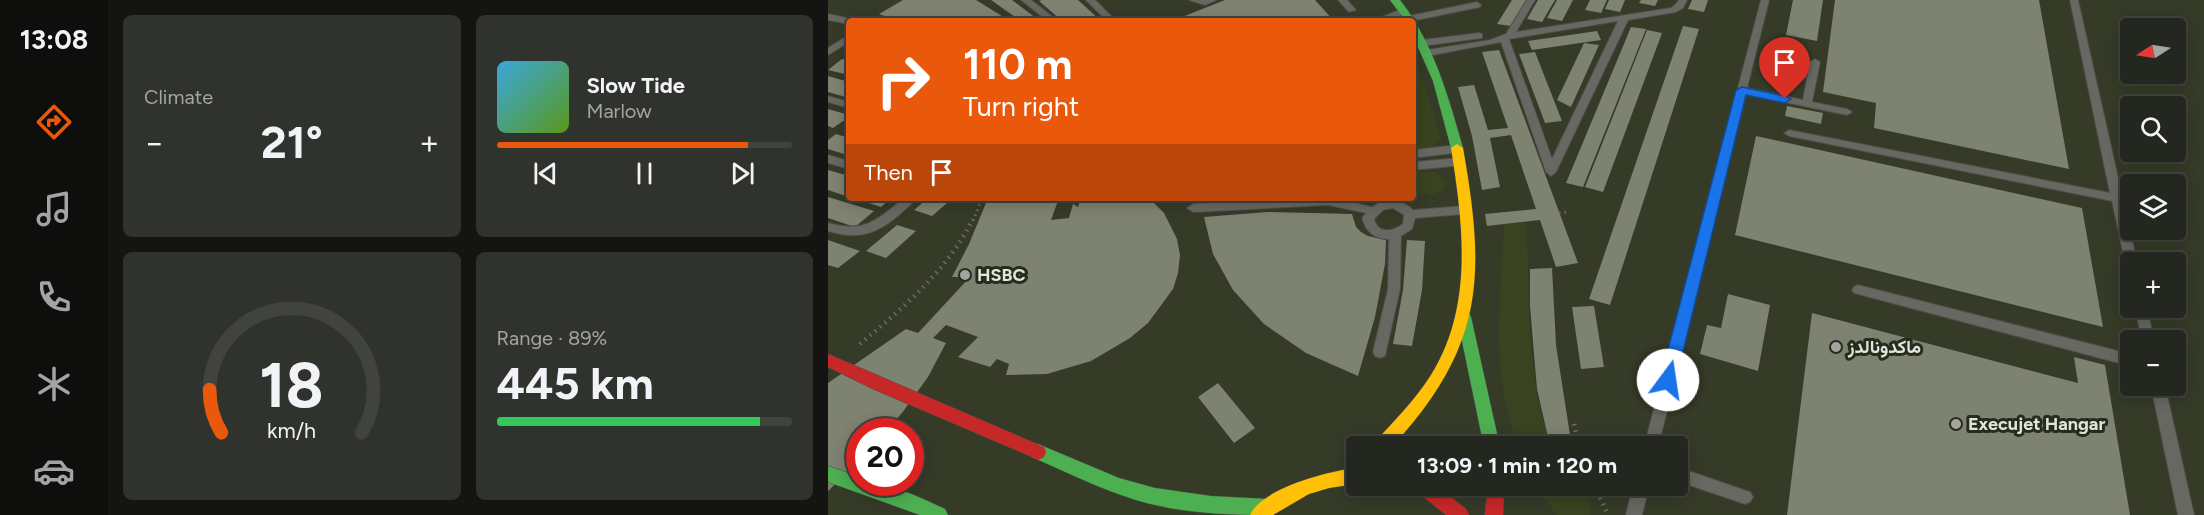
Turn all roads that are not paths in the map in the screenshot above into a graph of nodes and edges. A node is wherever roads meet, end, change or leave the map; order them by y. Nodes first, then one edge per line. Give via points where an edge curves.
1 (1026, 0) edge
2 (1090, 0) edge
3 (1192, 0) edge
4 (1212, 0) edge
5 (1342, 0) edge
6 (1531, 0) edge
7 (1683, 0) edge
8 (1765, 0) edge
9 (2074, 0) edge
10 (1477, 5) dead end
11 (1352, 10) dead end
12 (1406, 15) edge
13 (828, 17) edge
14 (1050, 18) edge
15 (1109, 18) edge
16 (1391, 18) edge
17 (1624, 18) junction
18 (846, 20) edge
19 (1416, 32) edge
20 (1507, 36) junction
21 (846, 40) edge
22 (1425, 48) junction
23 (831, 50) edge
24 (846, 52) edge
25 (1815, 62) dead end
26 (1742, 90) junction
27 (828, 99) edge
28 (846, 104) edge
29 (1807, 104) junction
30 (1847, 112) dead end
31 (1789, 133) dead end
32 (1416, 154) edge
33 (1460, 155) junction
34 (828, 159) edge
35 (846, 164) edge
36 (1416, 165) edge
37 (2117, 198) junction
38 (907, 201) edge
39 (1193, 208) dead end
40 (1466, 210) junction
41 (1373, 211) junction
42 (1410, 214) junction
43 (828, 228) edge
44 (1395, 234) junction
45 (2129, 252) edge
46 (1858, 290) dead end
47 (1464, 317) junction
48 (1380, 352) dead end
49 (2120, 357) edge
50 (832, 362) edge
51 (2160, 396) edge
52 (1391, 436) edge
53 (1490, 436) edge
54 (1654, 436) edge
55 (828, 474) edge
56 (1346, 475) edge
57 (1688, 478) edge
58 (1436, 496) edge
59 (1495, 496) edge
60 (1639, 496) edge
61 (1745, 497) dead end
62 (1264, 511) edge
63 (939, 515) edge
64 (1460, 515) edge
65 (1494, 515) edge
66 (1634, 515) edge
67 (2186, 515) edge

1 - 14 lane
2 - 15 lane
3 - 4 lane
5 - 11 lane
6 - 20 lane
7 - 17 lane via 1673,10
8 - 26 lane
9 - 37 lane
10 - 12 lane
12 - 16 lane
13 - 18 lane
17 - 20 lane
17 - 20 lane via 1551,172
19 - 22 street
20 - 22 lane via 1492,42
21 - 23 lane
22 - 33 street
23 - 24 lane
25 - 29 lane
26 - 29 lane
26 - 54 lane
27 - 28 lane
29 - 30 lane
31 - 37 lane
32 - 33 lane
33 - 36 lane
33 - 40 street
34 - 35 lane
37 - 45 lane
38 - 43 lane via 864,231 849,234
39 - 41 lane via 1328,201
40 - 42 lane
40 - 47 street via 1468,279
41 - 42 lane via 1394,204
41 - 44 lane via 1368,218 1374,232 1384,236
42 - 44 lane via 1408,226
44 - 48 lane via 1394,290
46 - 49 lane
47 - 52 street via 1454,348 1436,380
47 - 53 street
50 - 62 street via 1137,492 1188,504
51 - 67 lane
55 - 63 street
56 - 62 street via 1307,486
57 - 61 lane
58 - 64 street
59 - 65 street
60 - 66 lane

